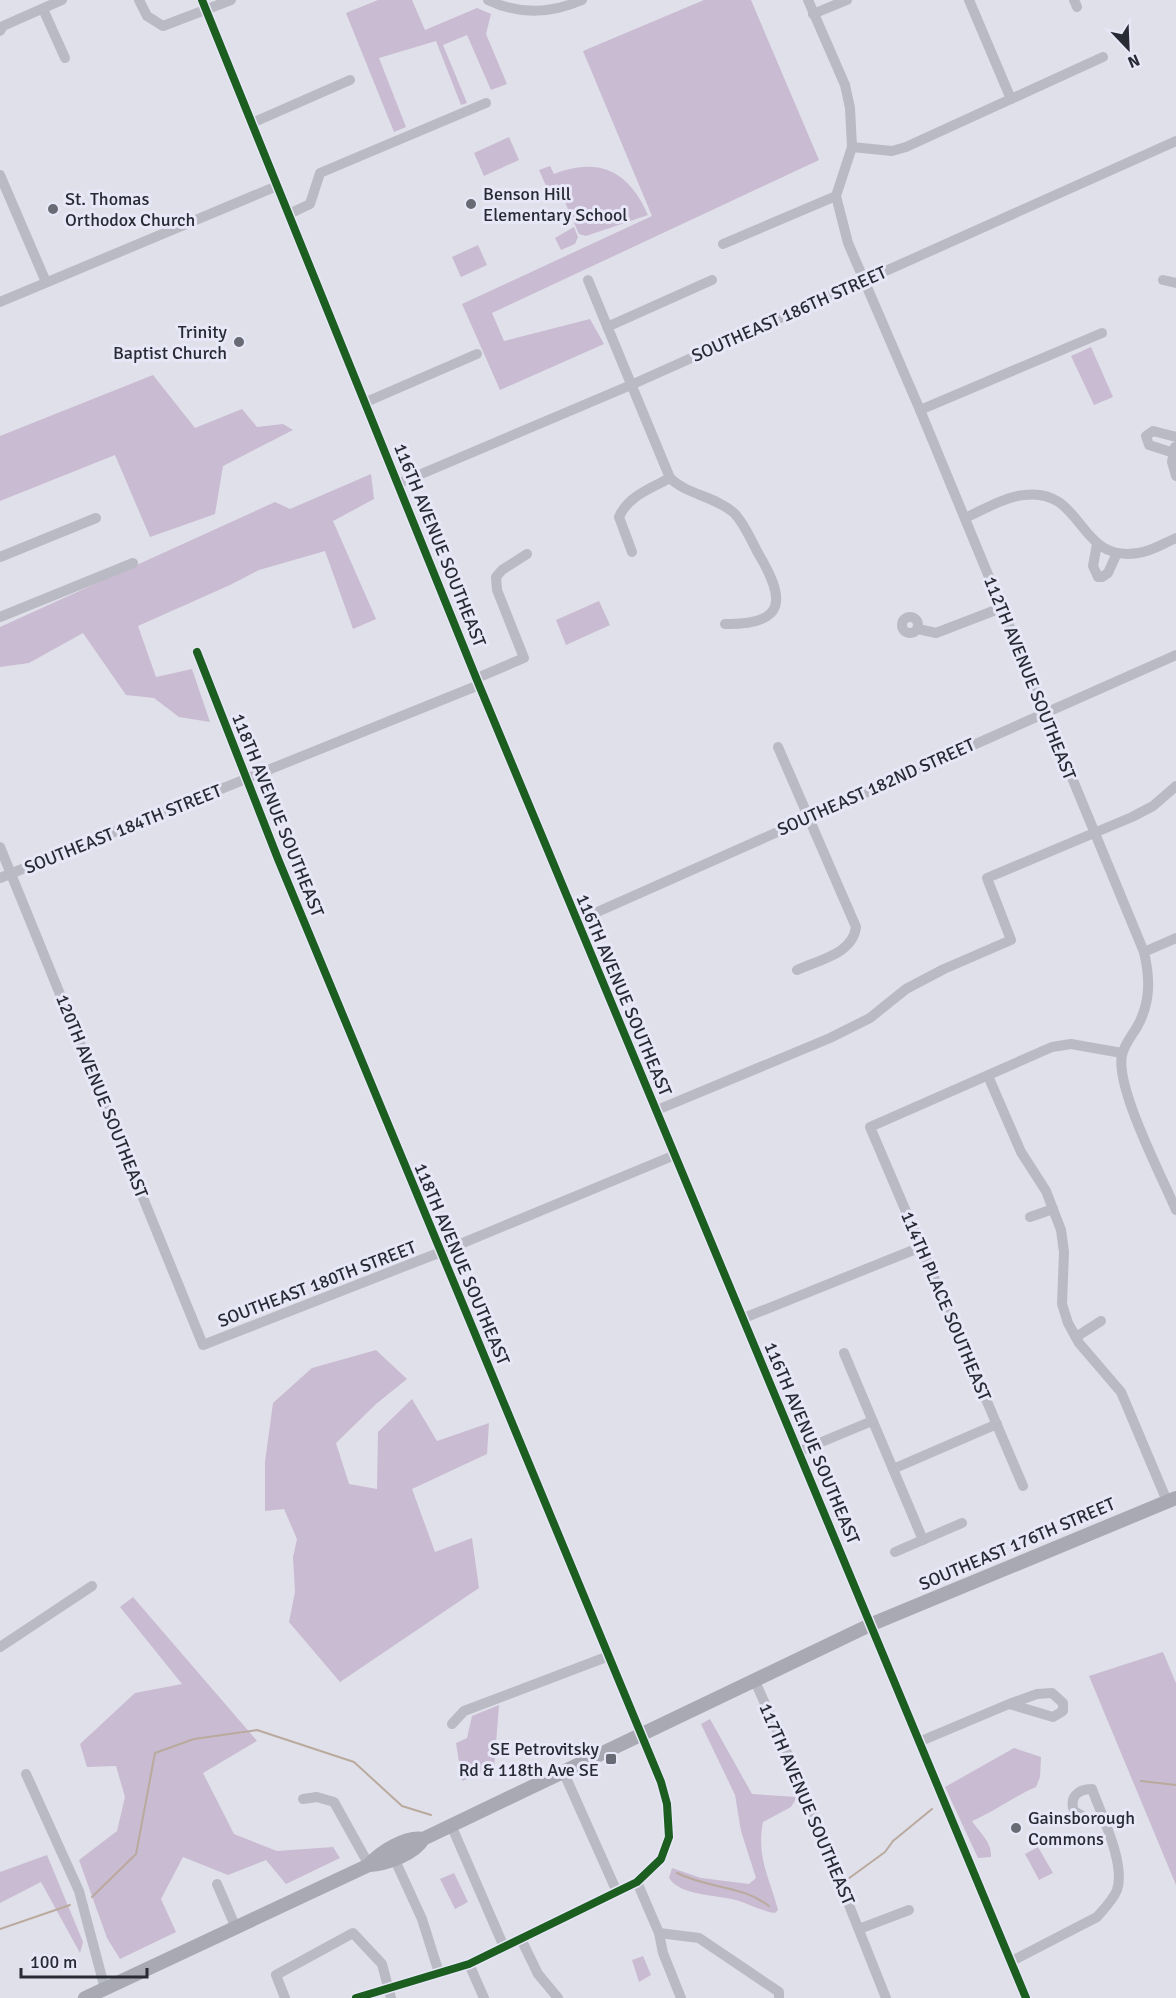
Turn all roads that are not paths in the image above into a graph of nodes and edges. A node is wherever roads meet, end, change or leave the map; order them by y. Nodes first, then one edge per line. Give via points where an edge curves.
1 (62, 0) edge
2 (139, 0) edge
3 (231, 0) edge
4 (488, 0) edge
5 (582, 0) edge
6 (808, 0) edge
7 (847, 0) edge
8 (969, 0) edge
9 (204, 5) edge
10 (43, 9) junction
11 (813, 14) junction
12 (0, 31) edge
13 (1103, 57) dead end
14 (65, 58) dead end
15 (350, 81) dead end
16 (1011, 99) junction
17 (486, 103) dead end
18 (252, 123) junction
19 (1176, 141) edge
20 (852, 147) junction
21 (0, 175) edge
22 (277, 186) junction
23 (836, 196) junction
24 (289, 214) junction
25 (723, 244) dead end
26 (588, 280) dead end
27 (712, 280) dead end
28 (864, 280) junction
29 (1163, 280) dead end
30 (46, 282) junction
31 (1176, 283) edge
32 (0, 302) edge
33 (608, 327) junction
34 (1102, 333) dead end
35 (477, 354) dead end
36 (631, 385) junction
37 (366, 402) junction
38 (920, 410) junction
39 (1175, 446) edge
40 (1176, 476) edge
41 (670, 478) junction
42 (400, 483) junction
43 (96, 518) dead end
44 (965, 518) junction
45 (1176, 538) edge
46 (1098, 544) junction
47 (632, 552) dead end
48 (1117, 553) junction
49 (527, 554) dead end
50 (0, 557) edge
51 (133, 563) dead end
52 (1001, 608) junction
53 (0, 617) edge
54 (725, 624) dead end
55 (918, 629) dead end
56 (197, 652) dead end
57 (1176, 655) edge
58 (478, 682) junction
59 (1044, 712) junction
60 (778, 747) dead end
61 (247, 779) junction
62 (1176, 786) edge
63 (810, 816) junction
64 (1094, 833) junction
65 (0, 847) edge
66 (11, 874) junction
67 (0, 878) edge
68 (577, 921) junction
69 (1176, 938) edge
70 (1144, 951) junction
71 (797, 970) dead end
72 (1122, 1053) junction
73 (988, 1076) junction
74 (657, 1110) junction
75 (675, 1155) junction
76 (1053, 1209) junction
77 (1176, 1210) edge
78 (1030, 1217) dead end
79 (921, 1247) junction
80 (441, 1252) junction
81 (744, 1318) junction
82 (1101, 1321) dead end
83 (1076, 1337) junction
84 (203, 1345) joint
85 (844, 1353) dead end
86 (872, 1421) junction
87 (997, 1424) junction
88 (800, 1451) junction
89 (893, 1469) junction
90 (1023, 1486) dead end
91 (1172, 1499) edge
92 (962, 1524) dead end
93 (923, 1540) junction
94 (895, 1552) dead end
95 (92, 1586) dead end
96 (872, 1624) junction
97 (0, 1647) edge
98 (609, 1656) junction
99 (754, 1679) junction
100 (1009, 1704) dead end
101 (452, 1725) dead end
102 (640, 1733) junction
103 (921, 1741) junction
104 (563, 1771) junction
105 (26, 1774) dead end
106 (303, 1799) dead end
107 (1104, 1822) dead end
108 (451, 1826) junction
109 (423, 1839) junction
110 (394, 1858) junction
111 (369, 1865) junction
112 (637, 1882) junction
113 (217, 1884) dead end
114 (617, 1892) junction
115 (909, 1910) dead end
116 (236, 1928) junction
117 (859, 1929) junction
118 (659, 1933) junction
119 (521, 1939) junction
120 (504, 1947) junction
121 (1012, 1961) junction
122 (469, 1964) junction
123 (438, 1973) junction
124 (388, 1987) junction
125 (105, 1989) junction
126 (85, 1998) edge
127 (285, 1998) edge
128 (356, 1998) edge
129 (391, 1998) edge
130 (484, 1998) edge
131 (558, 1998) edge
132 (681, 1998) edge
133 (778, 1998) edge
134 (886, 1998) edge
135 (1026, 1998) edge

1 - 10 street
2 - 9 street via 147,16 163,26
3 - 9 street
4 - 5 street via 506,8 543,11
6 - 11 street
7 - 11 street
8 - 16 street
9 - 18 street, 116TH AVENUE SOUTHEAST
10 - 12 street via 3,26
10 - 14 street
11 - 20 street via 845,85
13 - 16 street
15 - 18 street
16 - 20 street via 906,147 892,151
17 - 24 street via 320,173 310,204
18 - 22 street, 116TH AVENUE SOUTHEAST
19 - 28 street, SOUTHEAST 186TH STREET
20 - 23 street
21 - 30 street
22 - 24 street, 116TH AVENUE SOUTHEAST
22 - 30 street
23 - 25 street
23 - 28 street, 112TH AVENUE SOUTHEAST via 848,243
24 - 37 street, 116TH AVENUE SOUTHEAST
26 - 33 street
27 - 33 street
28 - 36 street, SOUTHEAST 186TH STREET
28 - 38 street, 112TH AVENUE SOUTHEAST
29 - 31 street
30 - 32 street
33 - 36 street
34 - 38 street
35 - 37 street
36 - 41 street
36 - 42 street, SOUTHEAST 186TH STREET
37 - 42 street, 116TH AVENUE SOUTHEAST
38 - 44 street, 112TH AVENUE SOUTHEAST
39 - 40 street via 1172,462
41 - 47 street via 623,507 619,517
41 - 54 street via 736,515 776,586 777,600 769,615 749,625
42 - 58 street, 116TH AVENUE SOUTHEAST
43 - 50 street
44 - 46 street via 1010,498 1026,494 1045,496 1070,509
44 - 52 street, 112TH AVENUE SOUTHEAST
45 - 48 street via 1140,553
46 - 48 street
46 - 48 street via 1093,566 1098,577 1108,573
49 - 58 street, SOUTHEAST 184TH STREET via 496,577 497,590 524,658
51 - 53 street
52 - 55 street via 936,633
52 - 59 street, 112TH AVENUE SOUTHEAST
56 - 61 street, 118TH AVENUE SOUTHEAST
57 - 59 street, SOUTHEAST 182ND STREET
58 - 61 street, SOUTHEAST 184TH STREET
58 - 68 street, 116TH AVENUE SOUTHEAST
59 - 63 street, SOUTHEAST 182ND STREET
59 - 64 street, 112TH AVENUE SOUTHEAST
60 - 63 street
61 - 66 street, SOUTHEAST 184TH STREET
61 - 80 street, 118TH AVENUE SOUTHEAST
62 - 64 street via 1153,806
63 - 68 street, SOUTHEAST 182ND STREET
63 - 71 street via 856,927 847,948
64 - 70 street, 112TH AVENUE SOUTHEAST
64 - 74 street via 987,878 1011,940 906,989 870,1018 830,1038
65 - 66 street, 120TH AVENUE SOUTHEAST
66 - 67 street, SOUTHEAST 184TH STREET
66 - 84 street, 120TH AVENUE SOUTHEAST
68 - 74 street, 116TH AVENUE SOUTHEAST
69 - 70 street
70 - 72 street, 112TH AVENUE SOUTHEAST via 1148,998 1141,1020
72 - 73 street via 1071,1044 1052,1047
72 - 77 street via 1123,1082
73 - 76 street via 1021,1152
73 - 79 street, 114TH PLACE SOUTHEAST via 870,1126
74 - 75 street, 116TH AVENUE SOUTHEAST
75 - 80 street, SOUTHEAST 180TH STREET
75 - 81 street, 116TH AVENUE SOUTHEAST
76 - 78 street
76 - 83 street via 1064,1252 1062,1304
79 - 81 street
79 - 87 street, 114TH PLACE SOUTHEAST
80 - 84 street, SOUTHEAST 180TH STREET
80 - 98 street, 118TH AVENUE SOUTHEAST
81 - 88 street, 116TH AVENUE SOUTHEAST
82 - 83 street
83 - 91 street via 1121,1392
85 - 86 street
86 - 88 street
86 - 89 street
87 - 89 street
87 - 90 street, 114TH PLACE SOUTHEAST
88 - 96 street, 116TH AVENUE SOUTHEAST
89 - 93 street
91 - 96 main road, SOUTHEAST 176TH STREET
92 - 93 street
93 - 94 street
95 - 97 street
96 - 99 main road, SOUTHEAST 176TH STREET
96 - 103 street, 116TH AVENUE SOUTHEAST
98 - 101 street via 464,1710
98 - 102 street, 118TH AVENUE SOUTHEAST
99 - 102 main road, SOUTHEAST 176TH STREET
99 - 117 street, 117TH AVENUE SOUTHEAST
100 - 103 street
102 - 104 main road, SOUTHEAST 176TH STREET
102 - 112 street, 118TH AVENUE SOUTHEAST via 661,1782 670,1821 661,1859
103 - 121 street, 116TH AVENUE SOUTHEAST
104 - 108 main road, SOUTHEAST 176TH STREET
104 - 114 street
105 - 125 street via 79,1891
106 - 111 street via 317,1797 334,1802
107 - 121 street via 1117,1859 1118,1877 1117,1889 1107,1906 1097,1917
108 - 109 main road, SOUTHEAST 176TH STREET
108 - 120 street
109 - 110 main road via 419,1846
109 - 111 main road via 415,1838 383,1853
110 - 111 main road
110 - 123 street via 422,1919
111 - 116 main road
112 - 114 street, 118TH AVENUE SOUTHEAST
112 - 118 street
113 - 116 street
114 - 119 street, 118TH AVENUE SOUTHEAST
115 - 117 street, 117TH AVENUE SOUTHEAST
116 - 125 main road
117 - 134 street, 117TH AVENUE SOUTHEAST
118 - 132 street
118 - 133 street via 699,1938 779,1992
119 - 120 street, 118TH AVENUE SOUTHEAST
119 - 131 street
120 - 122 street, 118TH AVENUE SOUTHEAST
121 - 135 street, 116TH AVENUE SOUTHEAST
122 - 123 street, 118TH AVENUE SOUTHEAST
122 - 130 street
123 - 124 street, 118TH AVENUE SOUTHEAST
124 - 127 street via 382,1964 353,1933 276,1975
124 - 128 street, 118TH AVENUE SOUTHEAST
124 - 129 street
125 - 126 main road

